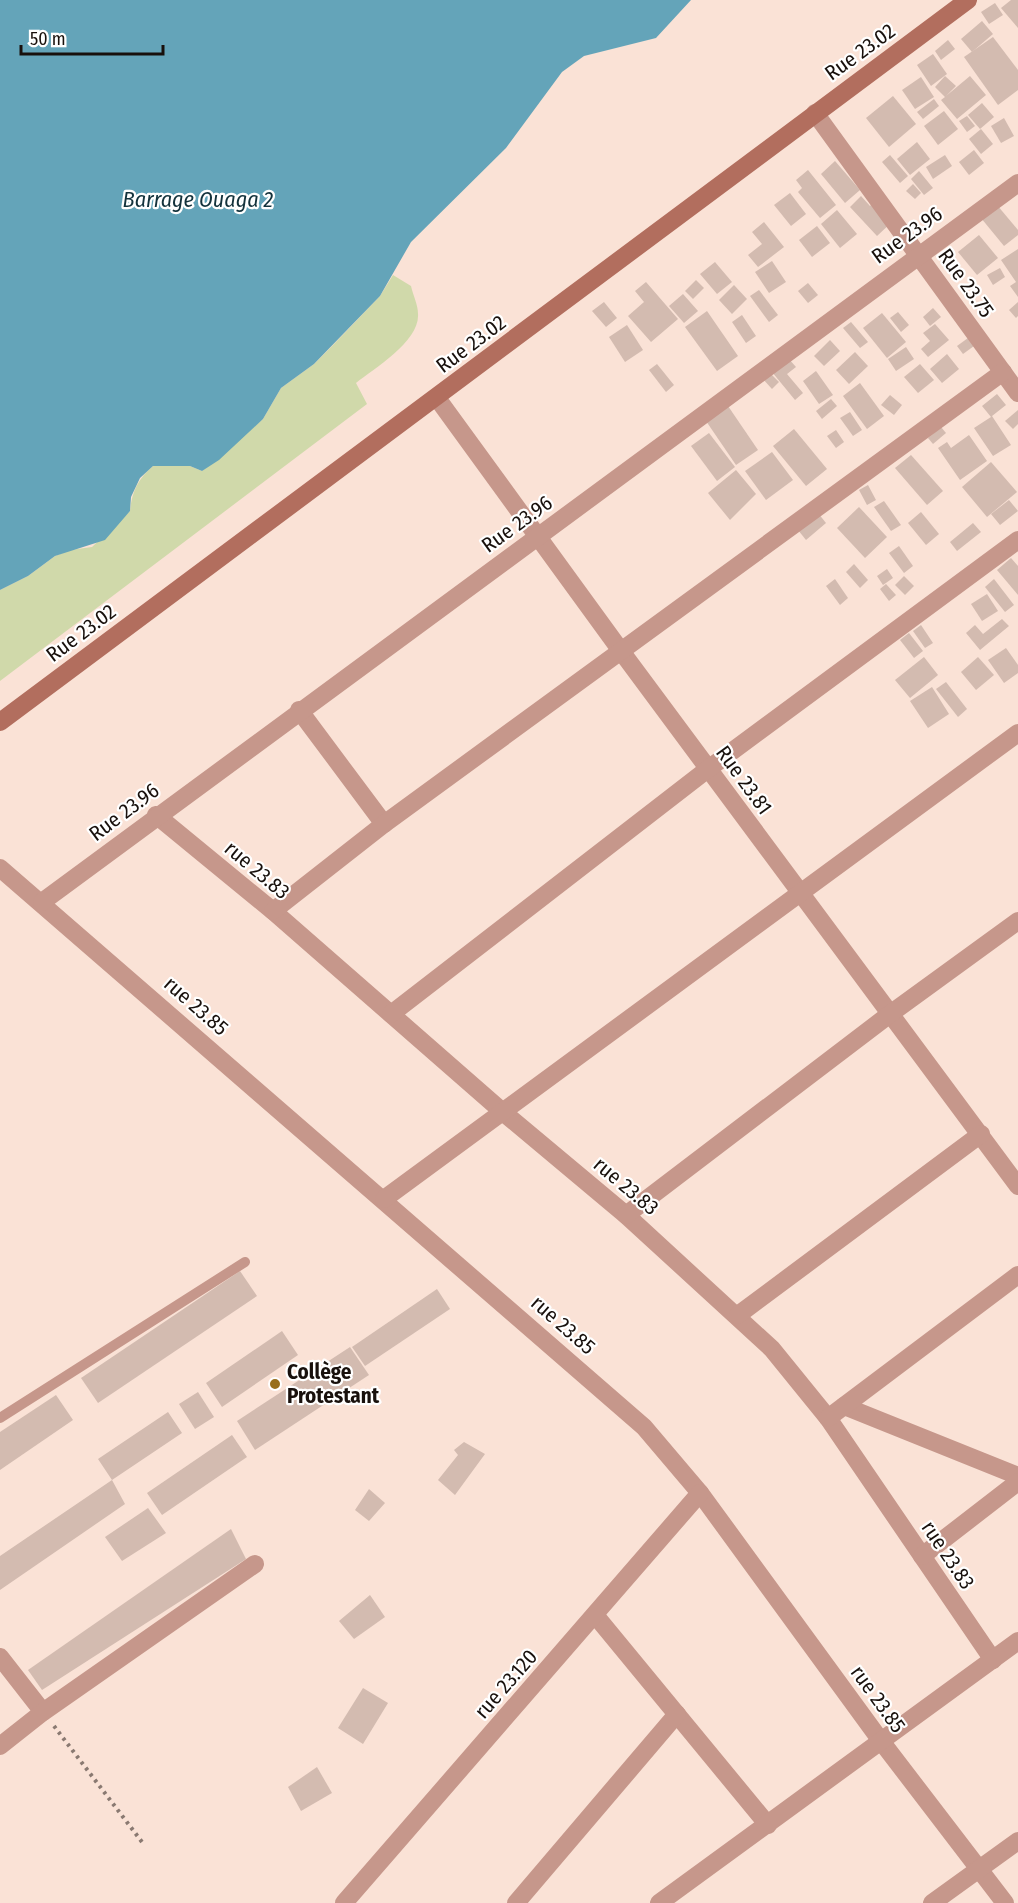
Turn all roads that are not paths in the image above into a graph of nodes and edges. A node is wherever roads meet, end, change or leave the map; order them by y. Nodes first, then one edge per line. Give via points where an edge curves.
1 (968, 0) edge
2 (815, 113) junction
3 (1018, 183) edge
4 (918, 255) junction
5 (1002, 372) junction
6 (1018, 393) edge
7 (437, 398) junction
8 (539, 536) junction
9 (1018, 540) edge
10 (621, 651) junction
11 (299, 710) junction
12 (0, 722) edge
13 (1018, 733) edge
14 (708, 769) junction
15 (156, 816) junction
16 (384, 824) junction
17 (0, 868) edge
18 (801, 894) junction
19 (42, 902) junction
20 (273, 911) junction
21 (1018, 922) edge
22 (391, 1014) junction
23 (890, 1014) junction
24 (504, 1113) junction
25 (981, 1134) junction
26 (1018, 1186) edge
27 (384, 1199) junction
28 (626, 1215) junction
29 (245, 1262) dead end
30 (1018, 1275) edge
31 (738, 1315) junction
32 (844, 1406) junction
33 (0, 1418) edge
34 (828, 1418) junction
35 (1018, 1476) edge
36 (1018, 1482) edge
37 (700, 1493) junction
38 (922, 1556) junction
39 (255, 1564) dead end
40 (595, 1615) junction
41 (1018, 1641) edge
42 (0, 1658) edge
43 (993, 1660) junction
44 (43, 1712) junction
45 (677, 1714) junction
46 (881, 1741) junction
47 (0, 1746) edge
48 (768, 1825) junction
49 (1018, 1841) edge
50 (980, 1870) junction
51 (344, 1903) edge
52 (516, 1903) edge
53 (659, 1903) edge
54 (932, 1903) edge
55 (1005, 1903) edge

1 - 2 street, Rue 23.02
2 - 4 street, Rue 23.75
2 - 7 street, Rue 23.02
3 - 4 street, Rue 23.96
4 - 5 street, Rue 23.75
4 - 8 street, Rue 23.96
5 - 6 street, Rue 23.75
5 - 10 street
7 - 8 street, Rue 23.81
7 - 12 street, Rue 23.02
8 - 10 street, Rue 23.81
8 - 11 street, Rue 23.96
9 - 14 street
10 - 14 street, Rue 23.81
10 - 16 street
11 - 15 street, Rue 23.96
11 - 16 street
13 - 18 street
14 - 18 street, Rue 23.81
14 - 22 street
15 - 19 street, Rue 23.96
15 - 20 street, rue 23.83
16 - 20 street
17 - 19 street, rue 23.85
18 - 23 street, Rue 23.81
18 - 24 street
19 - 27 street, rue 23.85
20 - 22 street, rue 23.83
21 - 23 street
22 - 24 street, rue 23.83
23 - 25 street, Rue 23.81
23 - 28 street
24 - 27 street
24 - 28 street, rue 23.83
25 - 26 street, Rue 23.81
25 - 31 street
27 - 37 street, rue 23.85 via 632,1415
28 - 31 street, rue 23.83
29 - 33 lane
30 - 32 street
31 - 34 street, rue 23.83
32 - 34 street
32 - 35 street
34 - 38 street, rue 23.83
36 - 38 street
37 - 40 street, rue 23.120
37 - 46 street, rue 23.85
38 - 43 street, rue 23.83
39 - 44 street
40 - 45 street
40 - 51 street, rue 23.120
41 - 43 street
42 - 44 street
43 - 46 street
44 - 47 street
45 - 48 street
45 - 52 street
46 - 48 street
46 - 50 street, rue 23.85
48 - 53 street
49 - 50 street
50 - 54 street
50 - 55 street, rue 23.85

